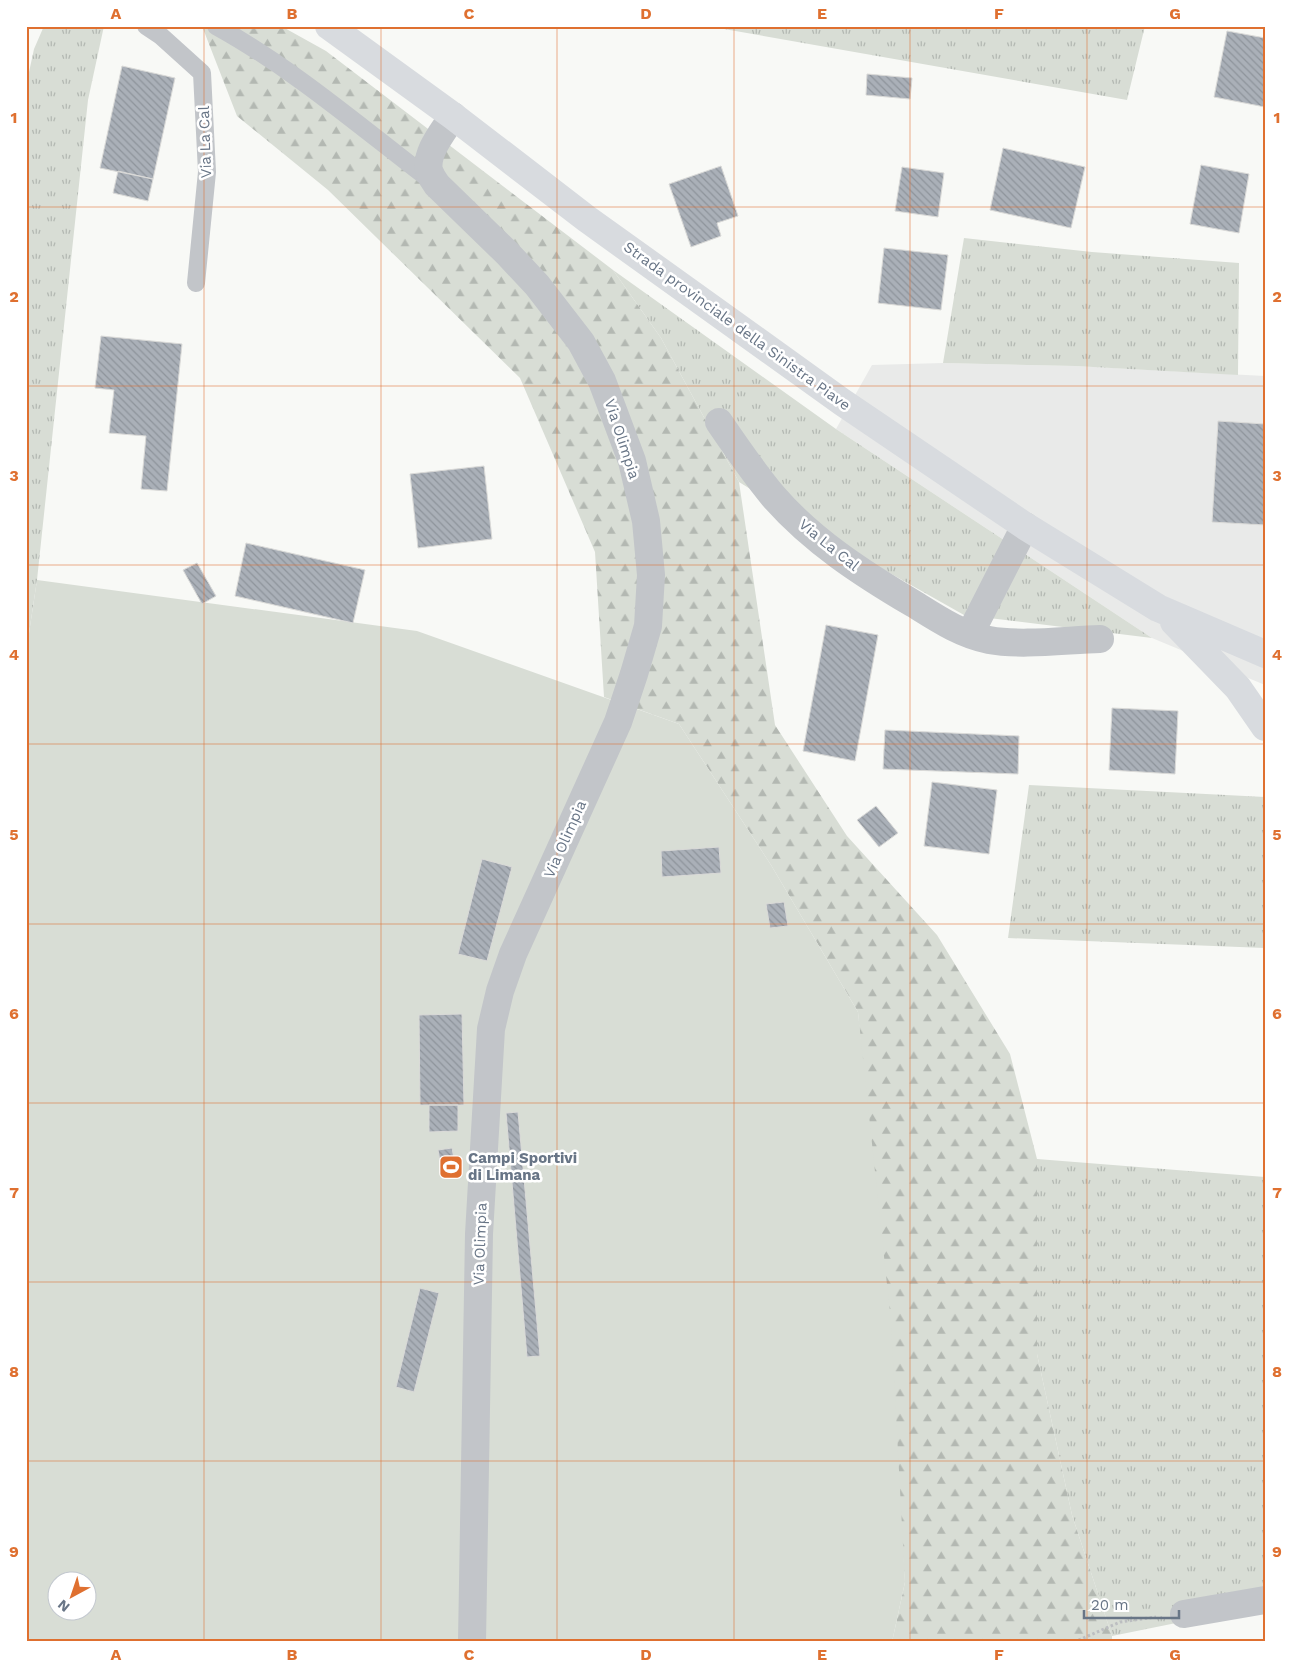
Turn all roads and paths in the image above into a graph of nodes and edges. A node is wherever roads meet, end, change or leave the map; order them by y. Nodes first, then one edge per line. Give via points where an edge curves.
1 (146, 26) edge
2 (216, 26) edge
3 (329, 26) edge
4 (453, 116) junction
5 (437, 185) junction
6 (196, 283) dead end
7 (719, 422) dead end
8 (1025, 526) junction
9 (1158, 608) junction
10 (970, 634) junction
11 (1100, 639) dead end
12 (1265, 654) edge
13 (1265, 727) edge
14 (1265, 1600) edge
15 (1184, 1614) joint
16 (472, 1642) edge
17 (1074, 1642) edge

1 - 6 lane, Via La Cal via 202,72 207,172
2 - 5 lane via 286,70
3 - 4 main road, Strada provinciale della Sinistra Piave
4 - 5 street, Via Olimpia via 430,154 430,173
4 - 8 main road, Strada provinciale della Sinistra Piave via 587,219 842,402
5 - 16 street, Via Olimpia via 537,285 582,342 602,381 632,461 646,521 652,575 648,626 618,722 513,954 491,1029 479,1234
7 - 10 street, Via La Cal via 774,497 817,539 890,590
8 - 9 main road, Strada provinciale della Sinistra Piave
8 - 10 street
9 - 12 main road
9 - 13 main road via 1238,688
10 - 11 street, Via La Cal via 1000,642
14 - 15 street
15 - 17 path via 1120,1622

